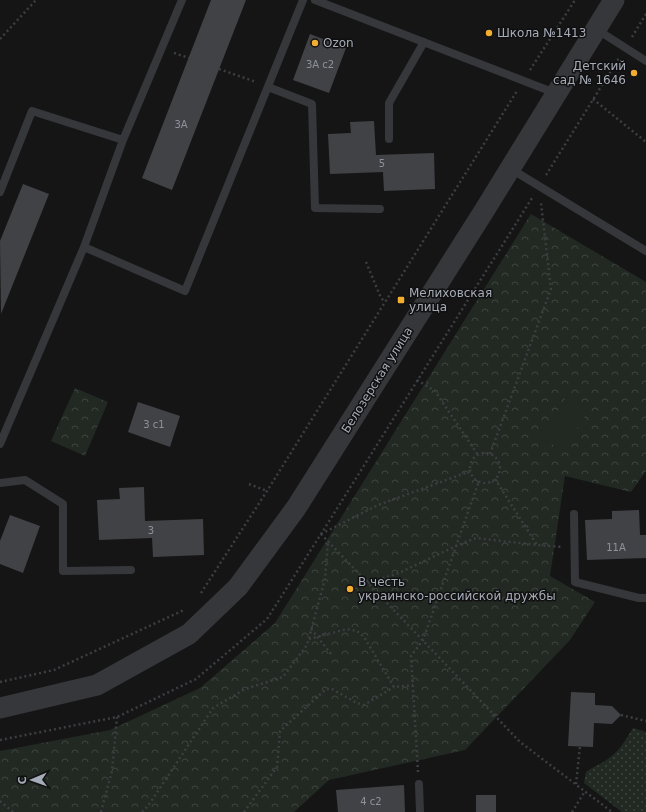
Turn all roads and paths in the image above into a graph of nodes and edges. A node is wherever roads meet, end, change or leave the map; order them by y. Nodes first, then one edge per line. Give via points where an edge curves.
1 (36, 0) edge
2 (182, 0) edge
3 (303, 0) edge
4 (315, 0) edge
5 (575, 0) edge
6 (614, 0) edge
7 (646, 14) edge
8 (595, 29) junction
9 (0, 39) edge
10 (424, 42) junction
11 (625, 48) junction
12 (646, 61) edge
13 (219, 69) dead end
14 (524, 80) junction
15 (268, 87) junction
16 (556, 93) junction
17 (593, 99) junction
18 (389, 139) dead end
19 (123, 140) junction
20 (646, 142) edge
21 (510, 169) junction
22 (539, 186) junction
23 (0, 192) edge
24 (380, 209) dead end
25 (84, 247) junction
26 (646, 251) edge
27 (366, 262) dead end
28 (385, 302) junction
29 (417, 380) junction
30 (0, 444) edge
31 (490, 454) junction
32 (478, 455) junction
33 (471, 471) junction
34 (495, 479) junction
35 (479, 481) junction
36 (0, 483) edge
37 (248, 484) dead end
38 (267, 491) junction
39 (574, 514) dead end
40 (321, 534) junction
41 (328, 541) junction
42 (456, 546) junction
43 (537, 546) junction
44 (575, 548) junction
45 (131, 570) dead end
46 (368, 583) junction
47 (201, 593) dead end
48 (646, 598) edge
49 (186, 609) dead end
50 (311, 629) junction
51 (317, 637) junction
52 (309, 639) junction
53 (423, 640) junction
54 (332, 655) dead end
55 (0, 682) edge
56 (412, 685) junction
57 (394, 687) junction
58 (0, 708) edge
59 (621, 715) dead end
60 (117, 717) junction
61 (646, 721) edge
62 (0, 740) edge
63 (580, 746) dead end
64 (419, 784) joint
65 (576, 784) junction
66 (585, 791) junction
67 (0, 801) edge
68 (13, 812) edge
69 (101, 812) edge
70 (142, 812) edge
71 (244, 812) edge
72 (420, 812) edge
73 (572, 812) edge
74 (612, 812) edge

1 - 9 path
2 - 19 lane
3 - 15 lane
4 - 10 lane
5 - 14 path
6 - 8 street, Белозерская улица
7 - 11 path
8 - 11 lane
8 - 16 street, Белозерская улица
10 - 14 lane
10 - 18 lane via 389,103
11 - 12 lane
11 - 17 path
13 - 15 path
14 - 16 lane
14 - 28 path
15 - 24 lane via 312,104 315,208
15 - 25 lane via 185,291
16 - 21 street, Белозерская улица
17 - 20 path
17 - 22 path
19 - 23 lane via 32,111
19 - 25 lane
21 - 22 lane
21 - 58 street, Белозерская улица via 296,508 238,587 189,634 97,685
22 - 26 lane
22 - 29 path
22 - 31 path via 551,289
25 - 30 lane
27 - 28 path
28 - 38 path
29 - 32 path via 435,391
29 - 40 path
31 - 32 path
31 - 34 path via 496,457 500,466
32 - 33 path via 472,462
33 - 35 path
33 - 40 path via 378,505
34 - 35 path via 490,482
34 - 43 path
35 - 42 path
36 - 45 lane via 25,480 63,504 63,571
37 - 38 path
38 - 47 path
39 - 44 lane
40 - 41 path
40 - 60 path via 266,619 196,679
41 - 46 path
41 - 50 path via 325,579
42 - 43 path via 476,538
42 - 46 path via 399,573
42 - 53 path
43 - 44 path
44 - 48 lane via 575,582
46 - 53 path
49 - 55 path via 54,670
50 - 51 path
50 - 52 path
51 - 52 path
51 - 54 path
51 - 57 path via 347,629 357,631 364,637
52 - 70 path via 307,646 283,677 245,689 213,708
53 - 56 path via 411,656
53 - 65 path via 520,742
56 - 57 path
56 - 64 path
57 - 71 path via 364,705 332,689 326,689 280,730 277,768
59 - 61 path
60 - 62 path
60 - 69 path via 112,771
63 - 65 path
64 - 72 lane
65 - 66 path
66 - 73 path
66 - 74 path
67 - 68 path

